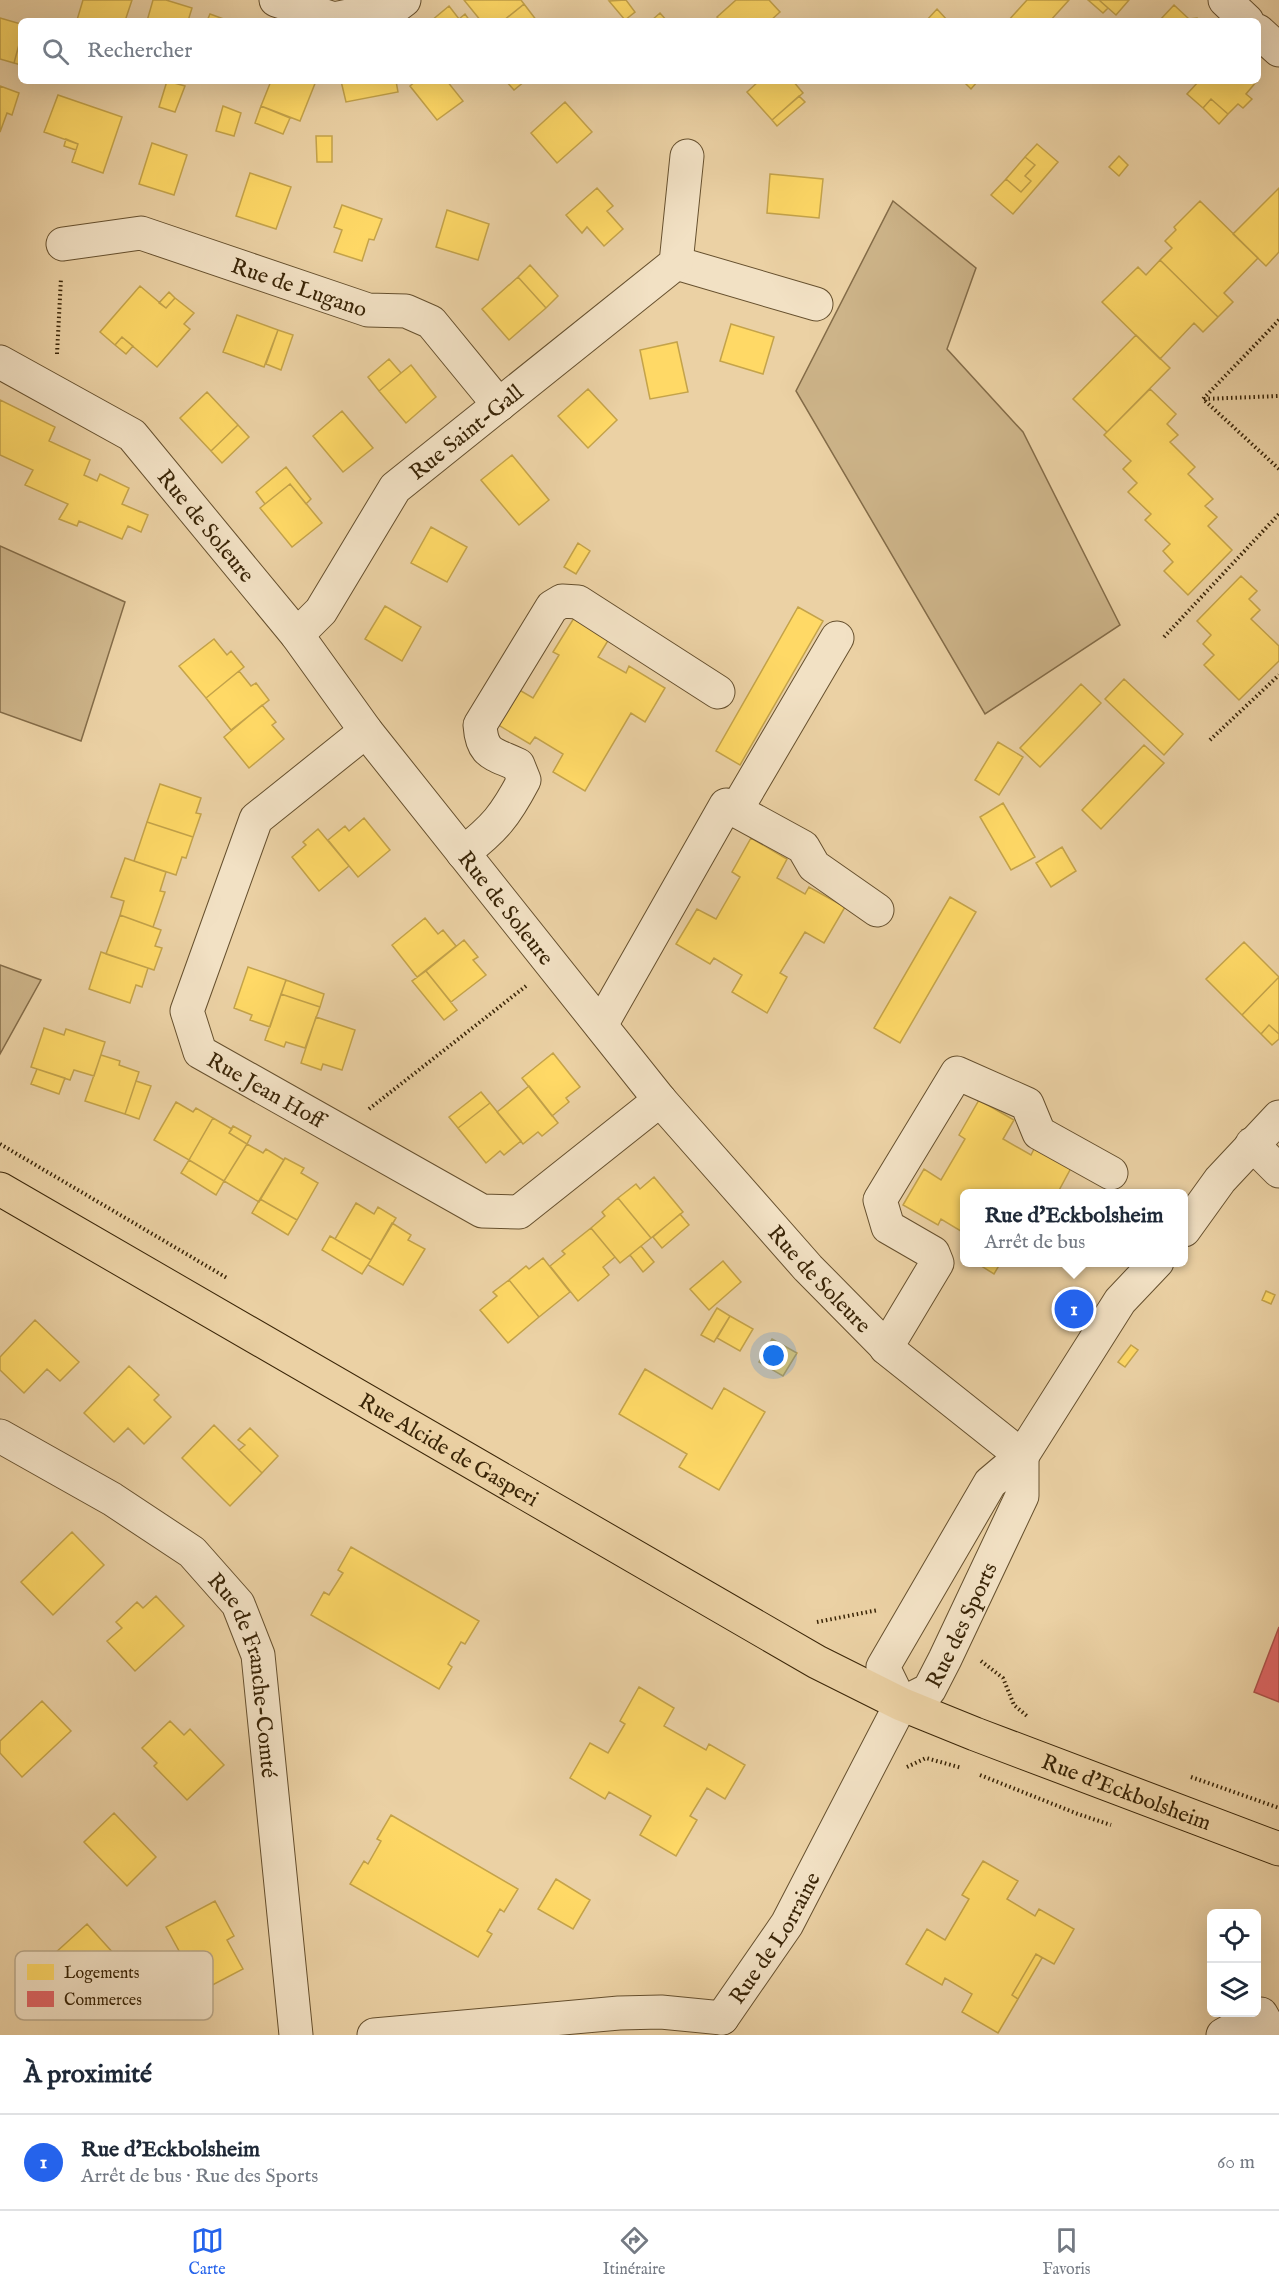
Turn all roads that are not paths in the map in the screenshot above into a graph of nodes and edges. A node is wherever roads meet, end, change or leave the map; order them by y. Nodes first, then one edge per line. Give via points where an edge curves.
1 (276, 0) edge
2 (404, 0) edge
3 (1225, 0) edge
4 (331, 18) edge
5 (339, 18) edge
6 (1244, 18) edge
7 (1261, 34) edge
8 (1279, 50) edge
9 (687, 156) dead end
10 (63, 244) road end
11 (676, 262) junction
12 (816, 304) dead end
13 (0, 362) edge
14 (499, 405) junction
15 (297, 635) junction
16 (837, 638) dead end
17 (718, 692) dead end
18 (366, 731) junction
19 (736, 810) junction
20 (463, 853) junction
21 (877, 910) dead end
22 (601, 1025) junction
23 (660, 1100) junction
24 (1279, 1117) edge
25 (1252, 1144) junction
26 (1279, 1171) edge
27 (1111, 1173) dead end
28 (0, 1190) edge
29 (1188, 1224) edge
30 (1153, 1267) edge
31 (886, 1348) junction
32 (0, 1436) edge
33 (1022, 1456) junction
34 (901, 1704) junction
35 (1275, 1851) edge
36 (725, 2026) edge
37 (296, 2035) edge
38 (374, 2035) edge
39 (1223, 2035) edge
40 (1273, 2035) edge

1 - 4 street
2 - 5 street via 396,6
3 - 6 street
7 - 8 street
9 - 11 street
10 - 14 street, Rue de Lugano via 141,233 368,310 406,311 431,322
11 - 12 street
11 - 14 street, Rue Saint-Gall
13 - 15 street, Rue de Soleure via 132,435
14 - 15 street, Rue Saint-Gall via 395,488 321,611
15 - 18 street, Rue de Soleure
16 - 19 street
17 - 20 street via 578,602 562,601 552,607 480,725 486,749 518,765 524,780 506,813 489,833
18 - 20 street, Rue de Soleure
18 - 23 street, Rue Jean Hoff via 256,819 187,1011 200,1052 482,1211 519,1212
19 - 21 street via 803,847 814,866
19 - 22 street via 726,805
20 - 22 street, Rue de Soleure
22 - 23 street, Rue de Soleure
23 - 31 street, Rue de Soleure via 808,1268
24 - 25 street
25 - 26 street
25 - 29 street
27 - 31 street via 1039,1133 1027,1104 957,1073 880,1200 888,1227 933,1253 936,1263
28 - 34 main road, Rue Alcide de Gasperi via 817,1662
30 - 33 street, Rue des Sports via 1120,1301
31 - 33 street, Rue de Soleure
32 - 37 street, Rue de Franche-Comté via 112,1499 192,1552 238,1604 258,1655
33 - 34 street, Rue des Sports via 1022,1496 948,1652 929,1690
33 - 34 street, Rue des Sports via 990,1483 883,1667
34 - 35 main road, Rue d'Eckbolsheim
34 - 36 street, Rue de Lorraine via 787,1924
36 - 38 street, Rue de Lorraine via 661,2012 619,2013
39 - 40 street via 1262,2014

